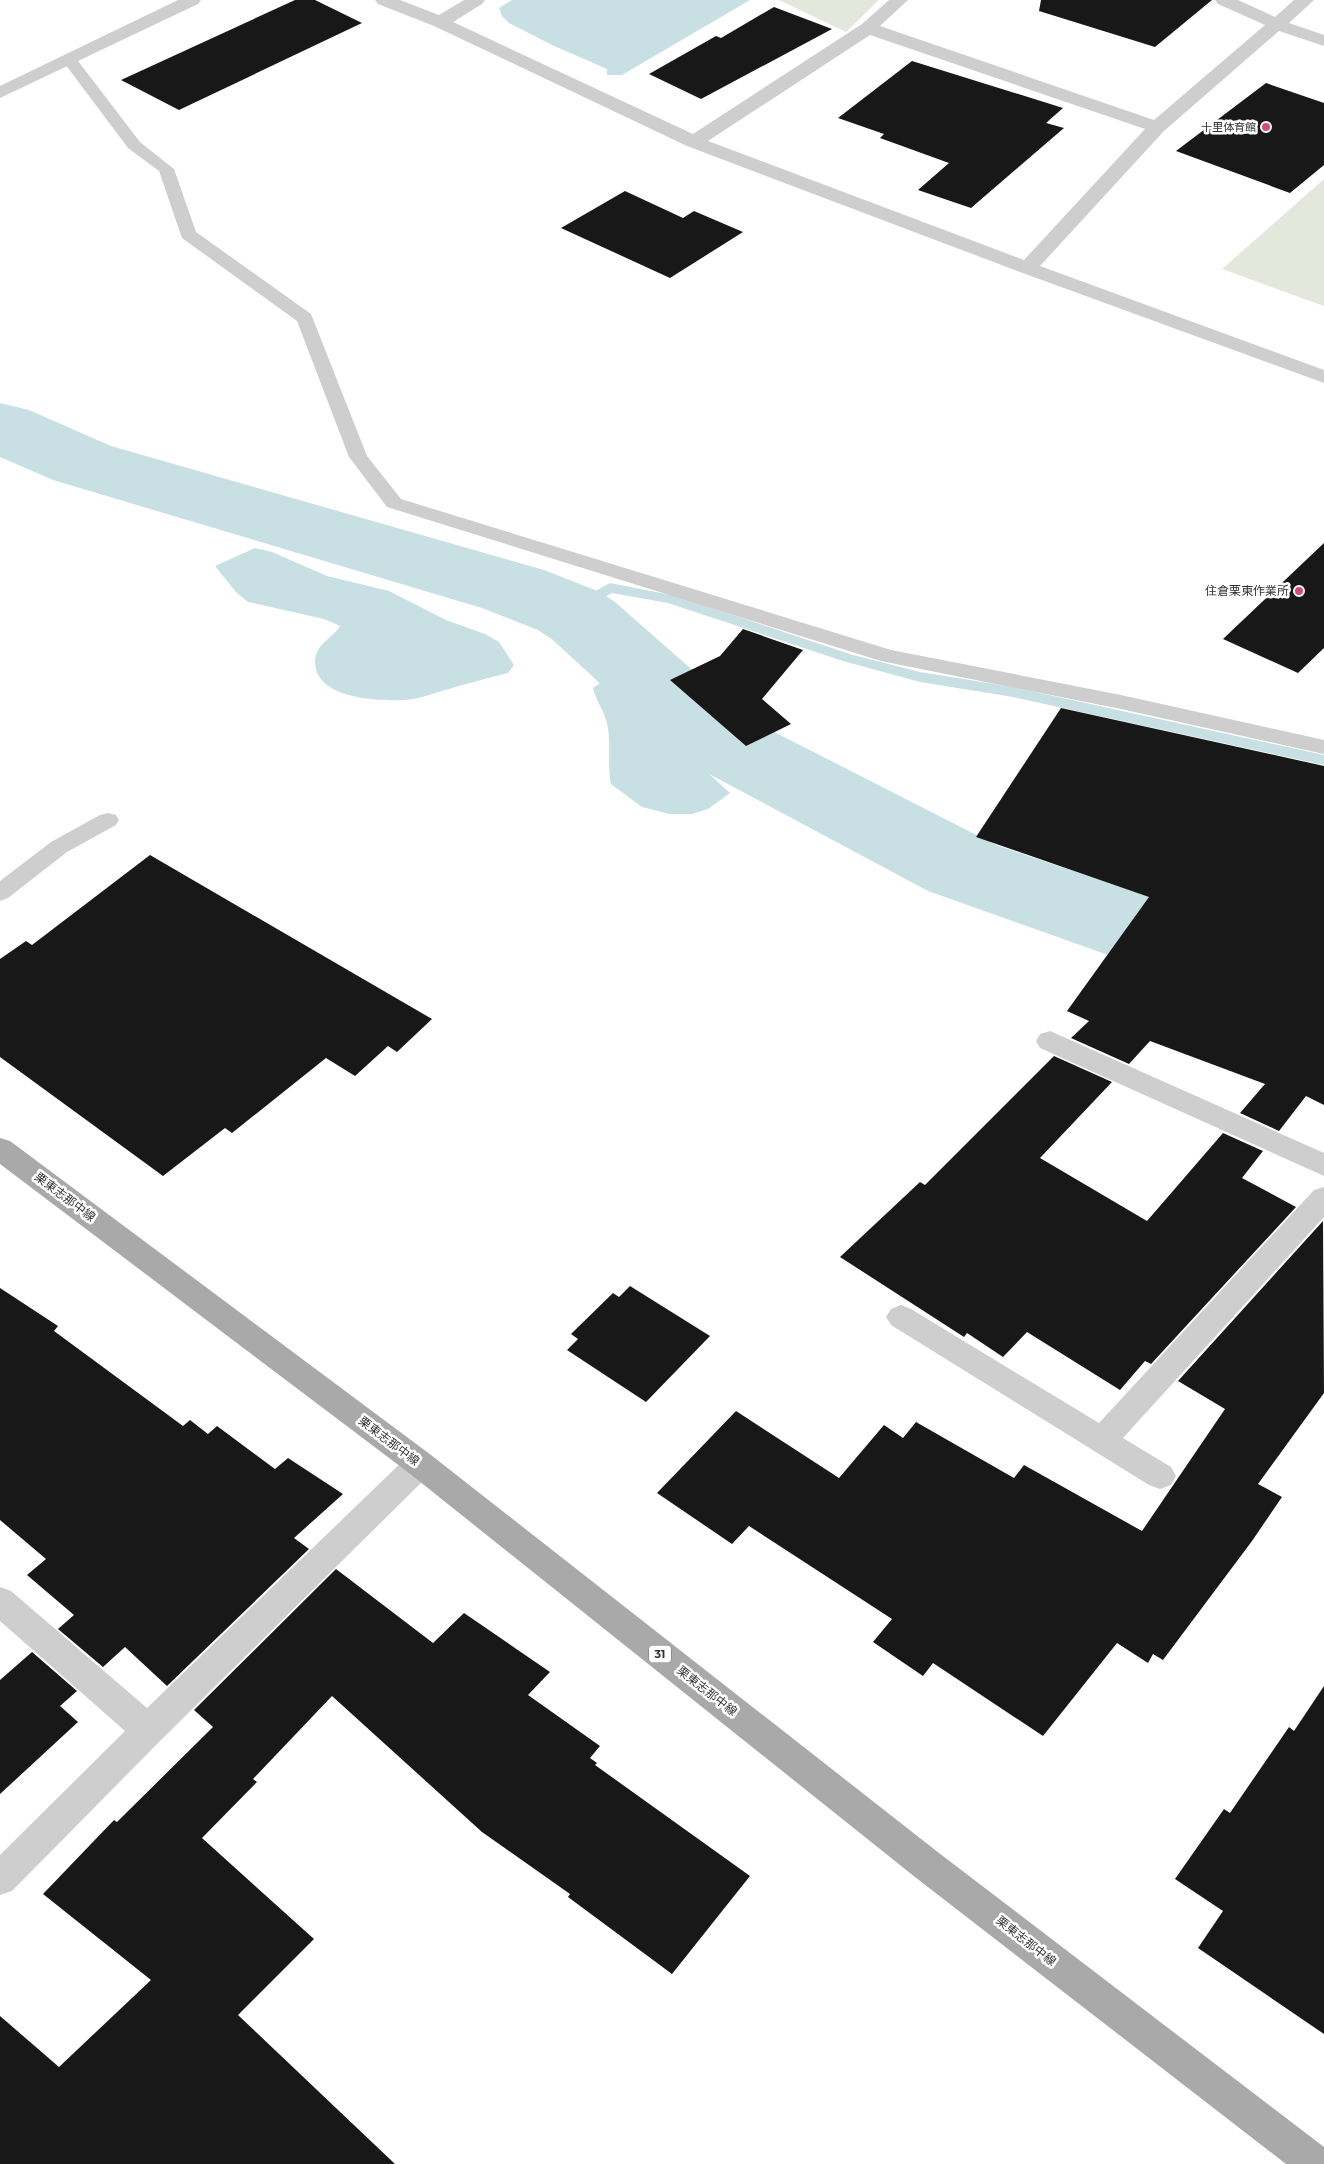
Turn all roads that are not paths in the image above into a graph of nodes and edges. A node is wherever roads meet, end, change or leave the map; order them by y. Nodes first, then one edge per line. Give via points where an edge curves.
1 (192, 0) edge
2 (384, 0) edge
3 (476, 0) edge
4 (899, 0) edge
5 (1224, 0) edge
6 (1305, 0) edge
7 (440, 22) junction
8 (1276, 24) junction
9 (868, 28) junction
10 (1324, 41) edge
11 (70, 60) junction
12 (0, 93) edge
13 (1157, 127) junction
14 (694, 142) junction
15 (1027, 268) junction
16 (1324, 377) edge
17 (1324, 746) edge
18 (108, 820) dead end
19 (0, 893) edge
20 (1050, 1041) dead end
21 (0, 1149) edge
22 (1324, 1165) edge
23 (1324, 1198) edge
24 (901, 1317) dead end
25 (1102, 1440) junction
26 (420, 1464) junction
27 (1160, 1476) dead end
28 (0, 1601) edge
29 (148, 1730) junction
30 (0, 1879) edge
31 (1316, 2164) edge

1 - 11 street
2 - 7 street
3 - 7 street
4 - 9 street
5 - 8 street
6 - 8 street
7 - 14 street
8 - 10 street
8 - 13 street
9 - 13 street
9 - 14 street
11 - 12 street
11 - 17 lane via 134,145 166,169 188,234 305,318 358,457 394,503 888,656
13 - 15 street
14 - 15 street
15 - 16 street
18 - 19 lane via 59,847
20 - 22 street
21 - 26 main road, 栗東志那中線 / 31
23 - 25 street
24 - 25 street
25 - 27 street
26 - 29 street
26 - 31 main road, 栗東志那中線 / 31 via 928,1865
28 - 29 street
29 - 30 street

